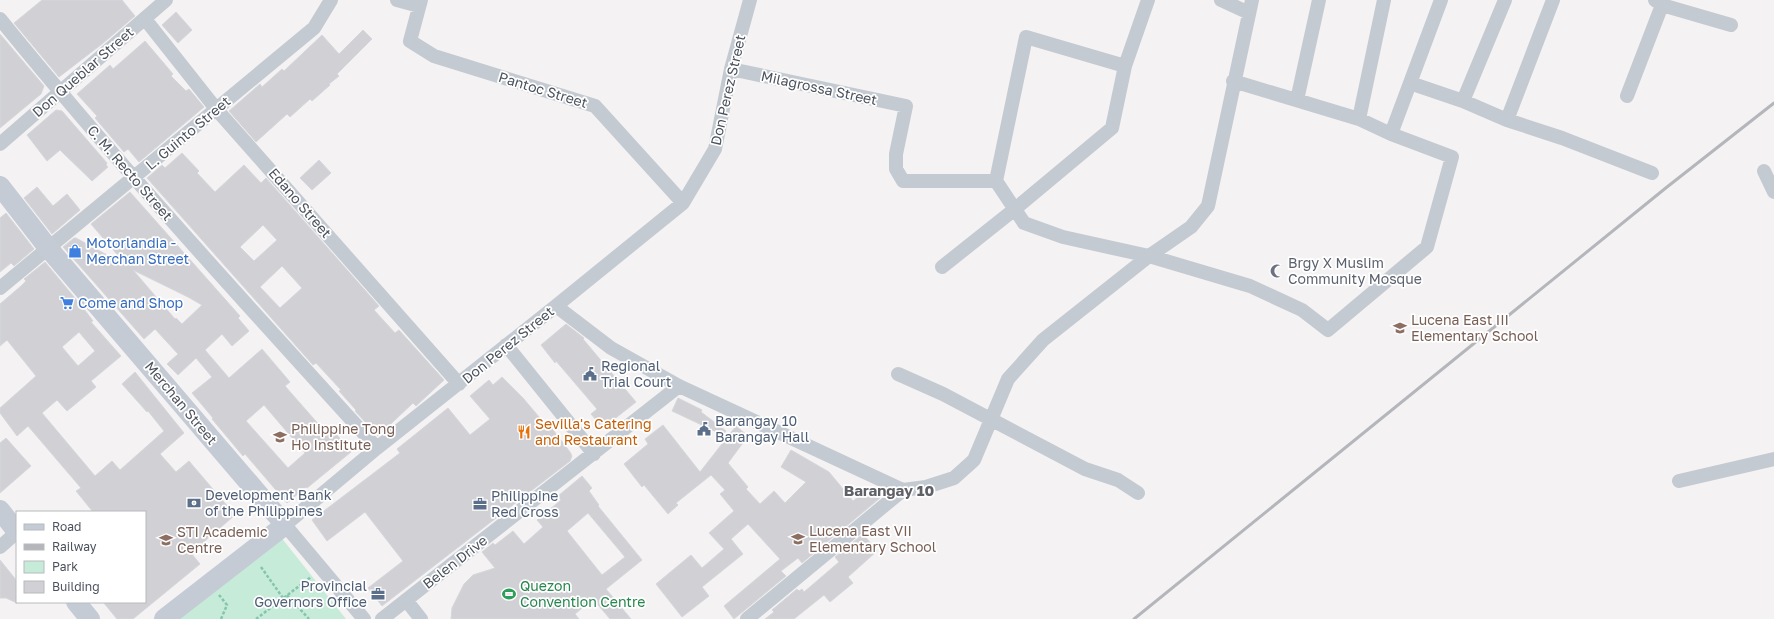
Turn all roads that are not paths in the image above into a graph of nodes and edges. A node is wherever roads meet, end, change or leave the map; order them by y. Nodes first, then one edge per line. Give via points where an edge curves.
1 (166, 0) edge
2 (331, 0) edge
3 (397, 0) edge
4 (750, 0) edge
5 (1148, 0) edge
6 (1220, 0) edge
7 (1319, 0) edge
8 (1384, 0) edge
9 (1441, 0) edge
10 (1505, 0) edge
11 (1553, 0) edge
12 (1658, 2) edge
13 (420, 3) edge
14 (1250, 6) edge
15 (0, 18) edge
16 (145, 19) junction
17 (1731, 25) dead end
18 (1125, 66) junction
19 (731, 69) junction
20 (1233, 81) junction
21 (1410, 83) junction
22 (60, 93) junction
23 (1627, 96) dead end
24 (1297, 100) junction
25 (1463, 101) junction
26 (217, 110) junction
27 (1359, 119) junction
28 (1506, 120) junction
29 (1391, 134) junction
30 (0, 144) edge
31 (1764, 171) dead end
32 (1652, 173) dead end
33 (133, 178) junction
34 (996, 181) junction
35 (0, 186) edge
36 (1774, 192) edge
37 (683, 203) junction
38 (1015, 209) junction
39 (49, 248) junction
40 (1149, 256) junction
41 (942, 267) dead end
42 (0, 288) edge
43 (556, 306) junction
44 (506, 345) junction
45 (898, 374) dead end
46 (459, 384) junction
47 (679, 386) junction
48 (991, 420) junction
49 (377, 448) junction
50 (594, 454) junction
51 (1774, 459) edge
52 (1679, 481) dead end
53 (903, 490) junction
54 (1138, 493) dead end
55 (0, 510) edge
56 (285, 525) junction
57 (16, 531) edge
58 (16, 533) edge
59 (0, 547) edge
60 (406, 600) junction
61 (77, 603) edge
62 (90, 619) edge
63 (164, 619) edge
64 (364, 619) edge
65 (382, 619) edge
66 (421, 619) edge
67 (747, 619) edge

1 - 16 street, Don Queblar Street
2 - 26 street, L. Guinto Street via 314,28
3 - 13 street
4 - 19 street, Don Perez Street
5 - 18 street
6 - 14 street
7 - 24 street
8 - 27 street
9 - 21 street
10 - 25 street
11 - 28 street
12 - 17 street
12 - 23 street
13 - 37 street, Pantoc Street via 410,41 434,56 595,106
14 - 20 street
15 - 22 street, C. M. Recto Street
16 - 22 street, Don Queblar Street
16 - 26 street, Edano Street
18 - 34 street via 1026,36
18 - 38 street via 1112,128
19 - 34 street, Milagrossa Street via 906,106 896,154 896,170 903,181
19 - 37 street, Don Perez Street via 714,149
20 - 24 street
20 - 40 street via 1208,206 1191,226
21 - 25 street
21 - 29 street
22 - 30 street, Don Queblar Street
22 - 33 street, C. M. Recto Street
24 - 27 street
25 - 28 street
26 - 33 street, L. Guinto Street
26 - 46 street, Edano Street
27 - 29 street
28 - 32 street via 1562,138
29 - 40 street via 1452,157 1427,248 1328,330 1302,310 1250,286
31 - 36 street
33 - 39 street, L. Guinto Street
33 - 49 street, C. M. Recto Street
34 - 38 street
35 - 39 main road, Merchan Street
37 - 43 street, Don Perez Street
38 - 40 street via 1024,223 1063,237
38 - 41 street
39 - 42 street, L. Guinto Street
39 - 56 main road, Merchan Street
40 - 48 street via 1043,340 1008,379
43 - 44 street, Don Perez Street
43 - 47 street via 611,348
44 - 46 street, Don Perez Street
44 - 50 street
45 - 48 street via 943,394
46 - 49 street, Don Perez Street
47 - 50 street, Belen Drive
47 - 53 street
48 - 53 street via 974,460 954,478 926,487
48 - 54 street via 1085,469 1118,480
49 - 56 street, Don Perez Street
50 - 60 street, Belen Drive
51 - 52 street
53 - 67 street
55 - 57 main road
56 - 63 main road, Don Perez Street
56 - 64 street, Merchan Street
58 - 59 street
60 - 65 street, Belen Drive
60 - 66 street
61 - 62 main road

